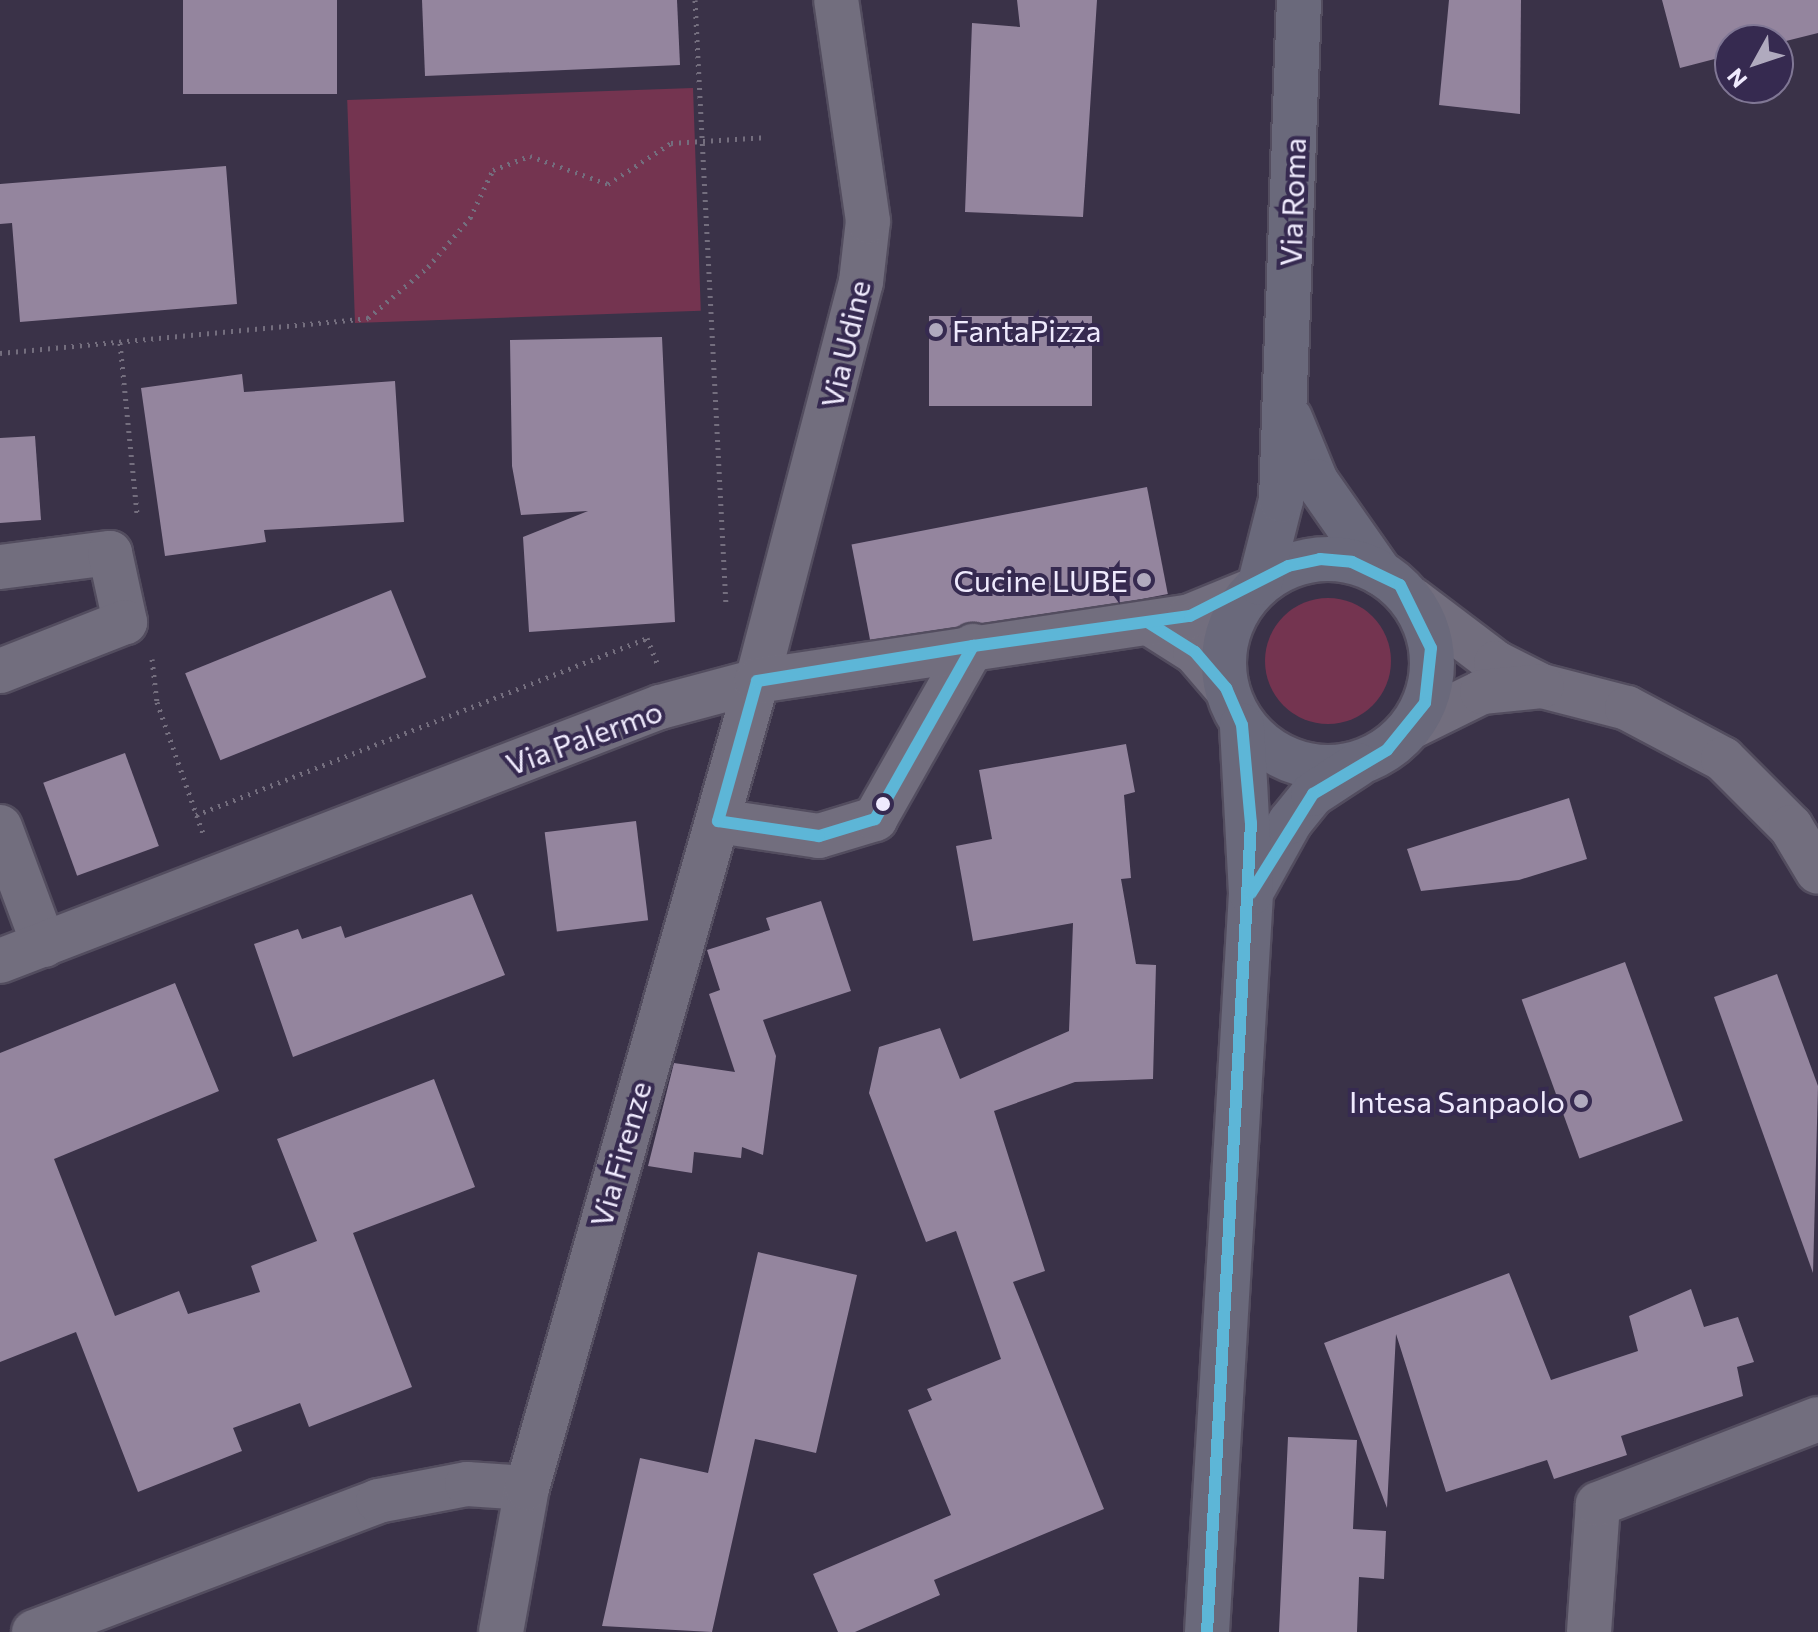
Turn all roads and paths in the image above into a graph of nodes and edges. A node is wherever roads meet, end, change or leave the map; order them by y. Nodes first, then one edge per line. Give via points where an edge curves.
1 (695, 0) edge
2 (836, 0) edge
3 (1299, 0) edge
4 (766, 137) dead end
5 (703, 141) junction
6 (120, 343) junction
7 (0, 353) edge
8 (1284, 403) junction
9 (138, 525) dead end
10 (0, 567) edge
11 (1256, 587) junction
12 (1397, 587) junction
13 (726, 617) dead end
14 (1149, 623) junction
15 (151, 646) dead end
16 (973, 646) junction
17 (672, 667) dead end
18 (0, 671) edge
19 (757, 681) junction
20 (1542, 686) junction
21 (1234, 706) junction
22 (1411, 727) junction
23 (1357, 765) junction
24 (196, 815) junction
25 (718, 821) junction
26 (0, 827) edge
27 (208, 846) dead end
28 (1818, 872) edge
29 (1251, 893) junction
30 (44, 945) junction
31 (0, 961) edge
32 (1818, 1419) edge
33 (527, 1488) junction
34 (34, 1632) edge
35 (501, 1632) edge
36 (1207, 1632) edge
37 (1589, 1632) edge

1 - 5 path
2 - 19 street, Via Udine via 868,221 861,282
3 - 8 main road, Via Roma
4 - 5 path
5 - 6 path via 671,143 608,184 530,156 493,170 470,218 428,267 368,318
5 - 13 path
6 - 7 path
6 - 9 path
8 - 11 main road, Via Roma via 1281,500
8 - 12 main road, Via Roma via 1316,481
10 - 18 street via 110,553 125,622
11 - 12 main road via 1320,559
11 - 14 street, Via Palermo via 1190,616
11 - 21 main road via 1231,623
12 - 20 street via 1496,663
12 - 22 main road via 1431,648 1432,676
14 - 16 street, Via Palermo
14 - 21 street via 1195,652
15 - 24 path via 157,702
16 - 19 street, Via Palermo
16 - 25 street via 875,819 819,836
17 - 24 path via 660,671 647,638
19 - 25 street, Via Firenze
19 - 30 street, Via Palermo via 647,712
20 - 22 street via 1482,692
20 - 28 street via 1627,708 1723,759 1791,827
21 - 23 main road via 1293,763
21 - 29 main road
22 - 23 main road
23 - 29 main road via 1313,794 1290,822
24 - 27 path
25 - 33 street, Via Firenze
26 - 30 street
29 - 36 main road
30 - 31 street, Via Palermo
32 - 37 street via 1598,1504
33 - 34 street via 467,1484 378,1501
33 - 35 street, Via Firenze

